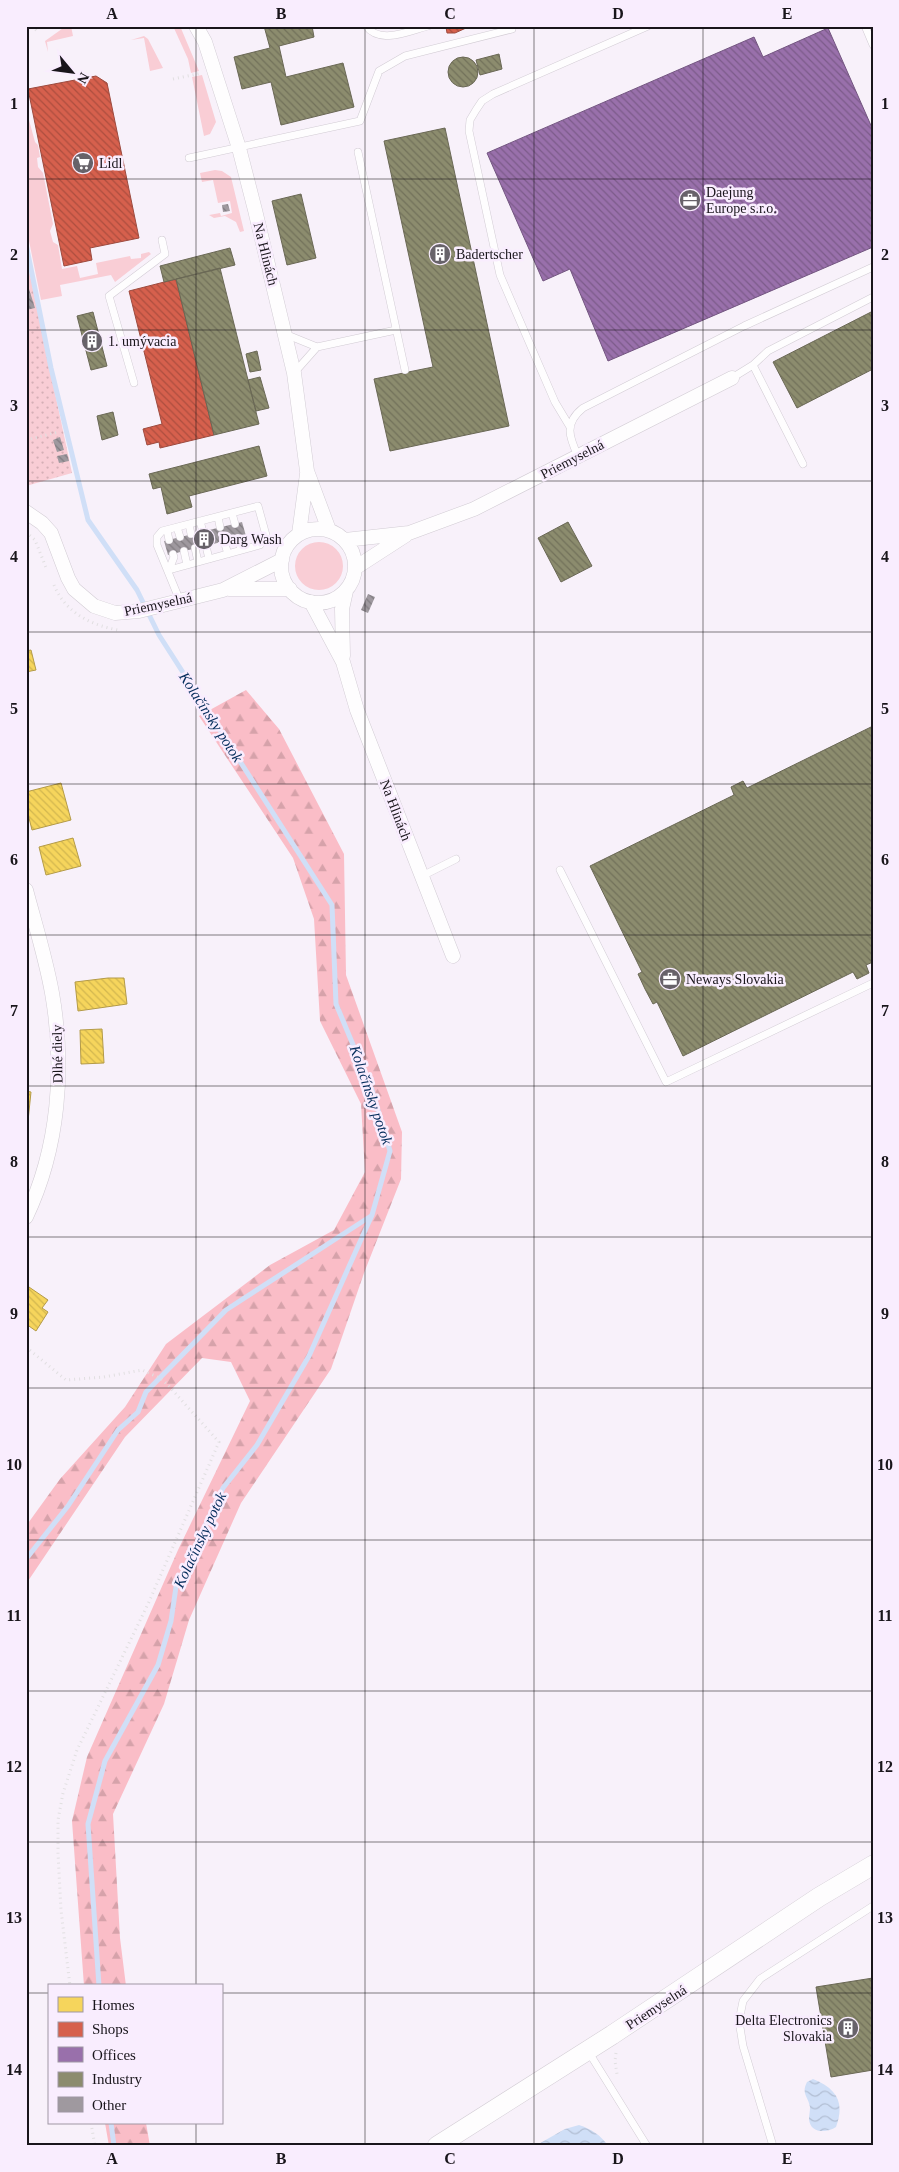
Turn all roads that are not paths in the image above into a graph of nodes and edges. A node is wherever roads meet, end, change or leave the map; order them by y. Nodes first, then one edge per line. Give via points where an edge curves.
1 (196, 26) edge
2 (204, 26) edge
3 (366, 26) edge
4 (428, 26) edge
5 (648, 26) edge
6 (865, 26) edge
7 (512, 29) dead end
8 (206, 42) junction
9 (873, 45) edge
10 (239, 148) junction
11 (358, 152) dead end
12 (189, 158) dead end
13 (162, 240) dead end
14 (873, 267) edge
15 (873, 297) edge
16 (396, 330) junction
17 (285, 334) junction
18 (317, 347) junction
19 (753, 365) junction
20 (404, 370) dead end
21 (294, 373) junction
22 (732, 378) joint
23 (134, 383) dead end
24 (570, 427) junction
25 (578, 456) junction
26 (803, 464) dead end
27 (307, 471) junction
28 (26, 512) edge
29 (232, 513) junction
30 (218, 517) junction
31 (200, 521) junction
32 (189, 524) junction
33 (235, 524) dead end
34 (178, 527) junction
35 (220, 527) dead end
36 (167, 530) junction
37 (329, 530) junction
38 (202, 532) dead end
39 (409, 533) junction
40 (191, 534) dead end
41 (299, 534) junction
42 (180, 537) dead end
43 (238, 538) dead end
44 (169, 540) dead end
45 (345, 540) junction
46 (224, 541) dead end
47 (206, 546) dead end
48 (195, 548) dead end
49 (241, 550) junction
50 (184, 551) dead end
51 (173, 554) dead end
52 (228, 554) junction
53 (209, 559) junction
54 (282, 560) junction
55 (198, 562) junction
56 (187, 565) junction
57 (356, 568) junction
58 (169, 570) junction
59 (290, 589) junction
60 (223, 590) junction
61 (346, 591) junction
62 (180, 601) junction
63 (311, 602) junction
64 (343, 662) junction
65 (456, 860) dead end
66 (560, 870) dead end
67 (422, 876) junction
68 (27, 896) edge
69 (453, 956) dead end
70 (873, 983) edge
71 (26, 1217) edge
72 (873, 1865) edge
73 (873, 1906) edge
74 (588, 2050) junction
75 (437, 2146) edge
76 (648, 2146) edge
77 (773, 2146) edge

1 - 8 street, Na Hlinách
2 - 8 street, Na Hlinách
3 - 4 lane via 370,32 384,37
5 - 24 lane via 493,94 482,101 470,120 473,154 500,275 555,402
6 - 9 lane
7 - 10 lane via 405,56 379,71 360,121
8 - 10 street, Na Hlinách
10 - 12 lane
10 - 17 street, Na Hlinách
11 - 16 lane
13 - 23 lane via 165,254 109,296
14 - 24 lane via 607,394 573,416
15 - 19 lane via 768,351
16 - 18 lane
16 - 20 lane
17 - 18 lane
17 - 21 street, Na Hlinách
18 - 21 lane
19 - 22 lane
19 - 26 lane
21 - 27 street, Na Hlinách
22 - 25 street, Priemyselná
24 - 25 lane via 572,444
25 - 39 street, Priemyselná via 474,509
27 - 37 street, Na Hlinách
27 - 41 street, Na Hlinách
28 - 62 street, Priemyselná via 51,533 68,578 82,597 94,606 115,613
29 - 30 lane
29 - 33 lane
29 - 49 lane via 258,506 266,535 260,545
30 - 31 lane
30 - 35 lane
31 - 32 lane
31 - 38 lane
32 - 34 lane
32 - 40 lane
34 - 36 lane
34 - 42 lane
36 - 44 lane
36 - 58 lane via 162,531 157,544
37 - 41 street via 319,528
37 - 45 street
39 - 45 street, Priemyselná
39 - 57 street, Priemyselná
41 - 54 street via 291,541
43 - 49 lane
45 - 57 street via 351,548
46 - 52 lane
47 - 53 lane
48 - 55 lane
49 - 52 lane
50 - 56 lane
51 - 58 lane
52 - 53 lane
53 - 55 lane
54 - 59 street via 284,580
54 - 60 street, Priemyselná
55 - 56 lane
56 - 58 lane
57 - 61 street
58 - 62 lane
59 - 60 street, Priemyselná
59 - 63 street via 299,598
60 - 62 street, Priemyselná
61 - 63 street via 324,602
61 - 64 street, Na Hlinách via 342,609
63 - 64 street, Na Hlinách
64 - 67 street, Na Hlinách via 357,710
65 - 67 lane
66 - 70 lane via 666,1082
67 - 69 street, Na Hlinách
68 - 71 street, Dlhé diely via 52,992 58,1040 58,1076 52,1135
72 - 74 street, Priemyselná via 819,1897
73 - 77 lane via 760,1979 743,2001 739,2021 743,2046
74 - 75 street, Priemyselná
74 - 76 lane

